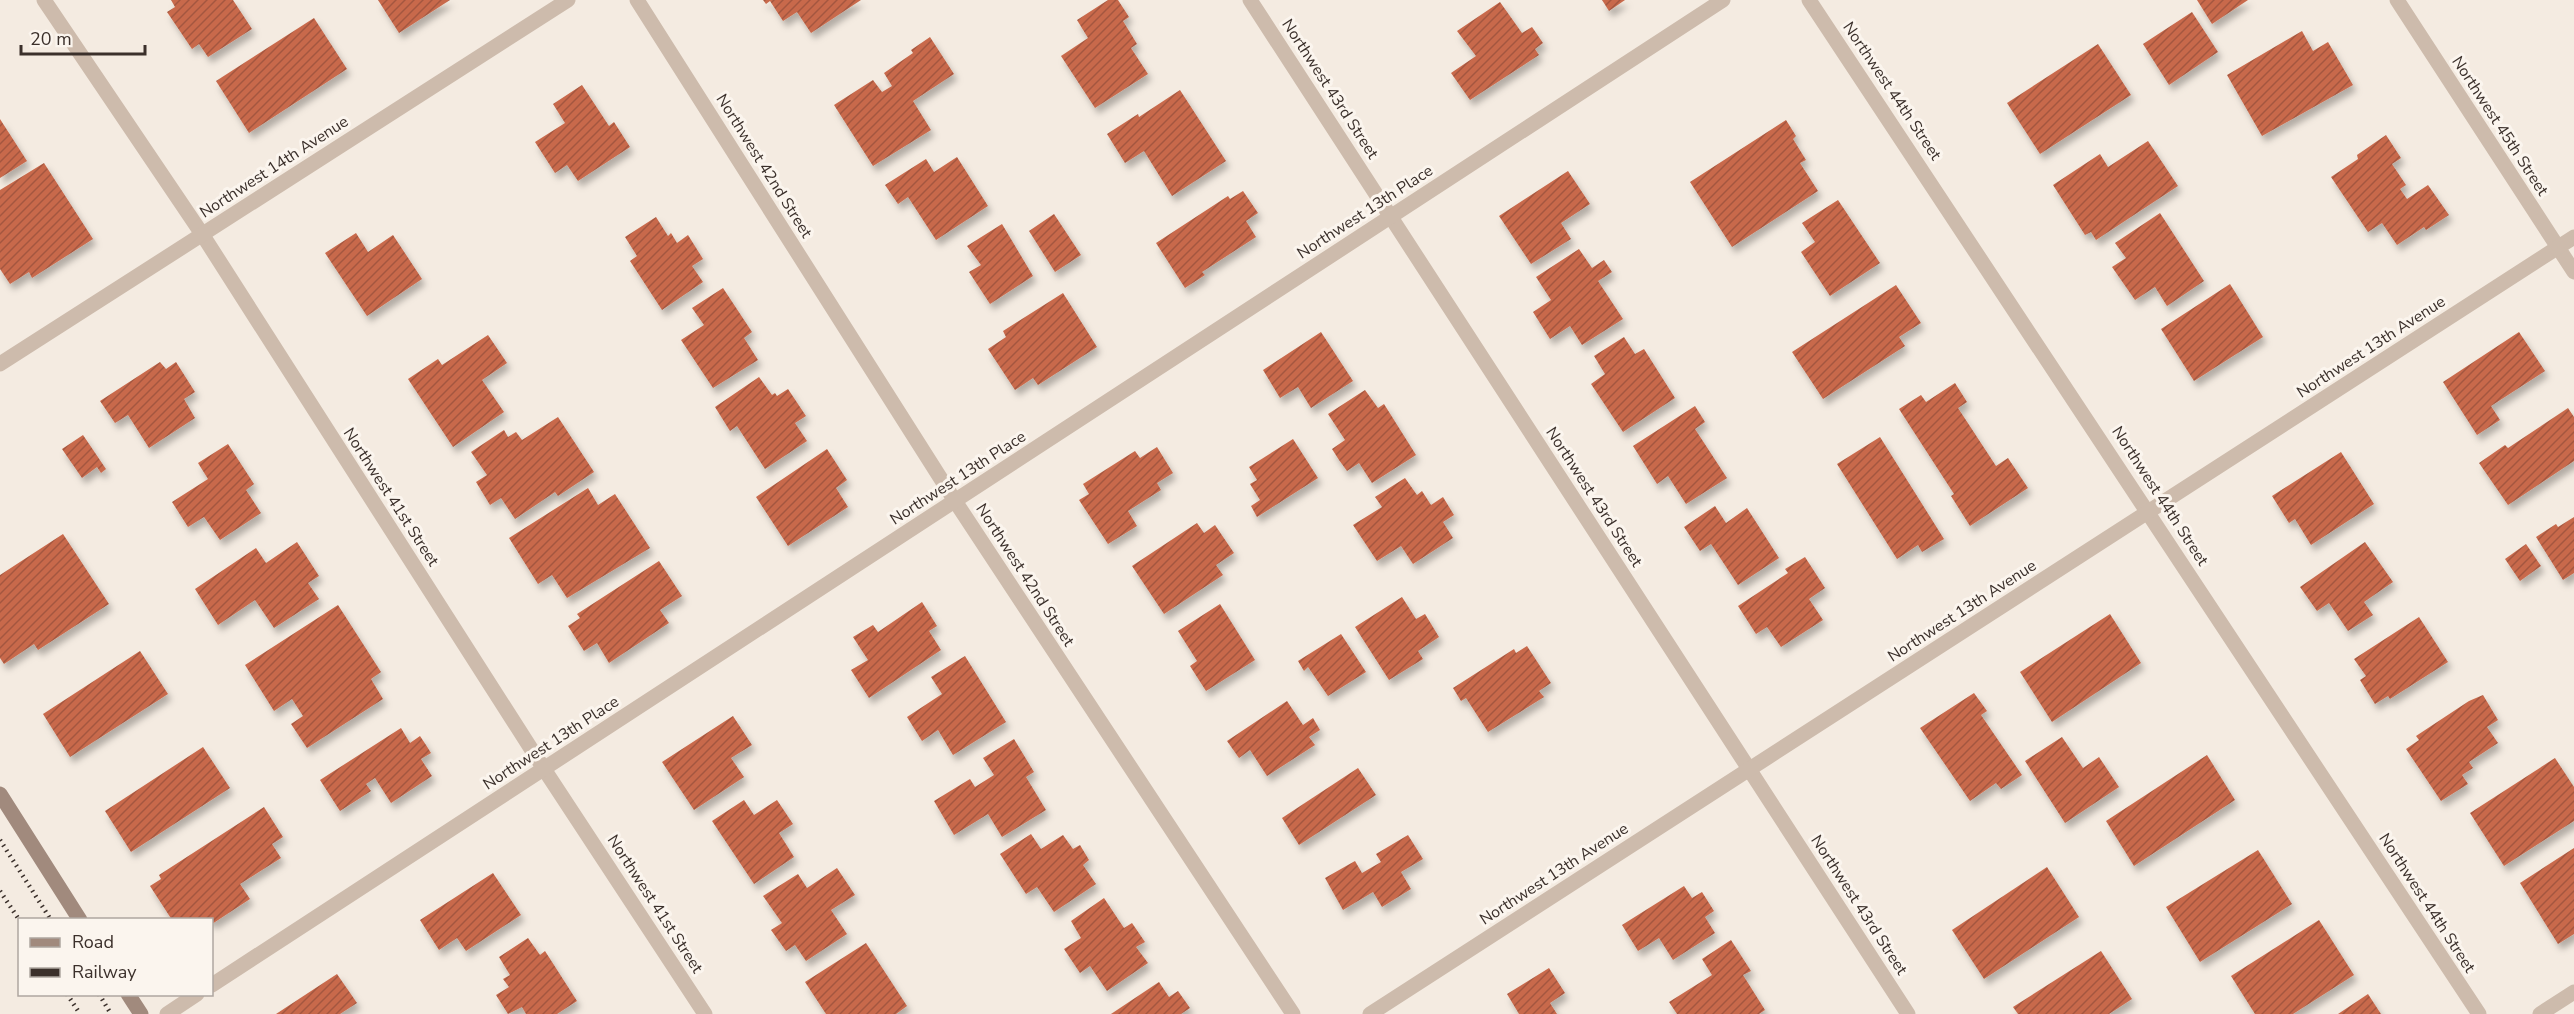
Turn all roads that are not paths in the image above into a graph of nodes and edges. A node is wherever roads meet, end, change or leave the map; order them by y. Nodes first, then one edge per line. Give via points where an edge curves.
1 (44, 0) edge
2 (568, 0) edge
3 (637, 0) edge
4 (1250, 0) edge
5 (1723, 0) edge
6 (1809, 0) edge
7 (2397, 0) edge
8 (1391, 216) junction
9 (202, 234) junction
10 (2574, 237) edge
11 (2558, 248) junction
12 (2574, 272) edge
13 (0, 364) edge
14 (955, 501) junction
15 (2149, 512) junction
16 (544, 769) junction
17 (1749, 769) junction
18 (0, 794) edge
19 (79, 918) edge
20 (213, 984) edge
21 (2574, 992) edge
22 (129, 996) edge
23 (194, 996) edge
24 (141, 1014) edge
25 (167, 1014) edge
26 (705, 1014) edge
27 (1293, 1014) edge
28 (1370, 1014) edge
29 (1908, 1014) edge
30 (2479, 1014) edge
31 (2540, 1014) edge

1 - 9 street, Northwest 41st Street
2 - 9 street, Northwest 14th Avenue
3 - 14 street, Northwest 42nd Street
4 - 8 street, Northwest 43rd Street
5 - 8 street, Northwest 13th Place
6 - 15 street, Northwest 44th Street
7 - 11 street, Northwest 45th Street
8 - 14 street, Northwest 13th Place
8 - 17 street, Northwest 43rd Street
9 - 13 street, Northwest 14th Avenue
9 - 16 street, Northwest 41st Street
10 - 11 street, Northwest 13th Avenue
11 - 12 street, Northwest 45th Street
11 - 15 street, Northwest 13th Avenue
14 - 16 street, Northwest 13th Place
14 - 27 street, Northwest 42nd Street
15 - 17 street, Northwest 13th Avenue
15 - 30 street, Northwest 44th Street
16 - 20 street, Northwest 13th Place
16 - 26 street, Northwest 41st Street
17 - 28 street, Northwest 13th Avenue
17 - 29 street, Northwest 43rd Street
18 - 19 main road
21 - 31 street
22 - 24 main road
23 - 25 street

